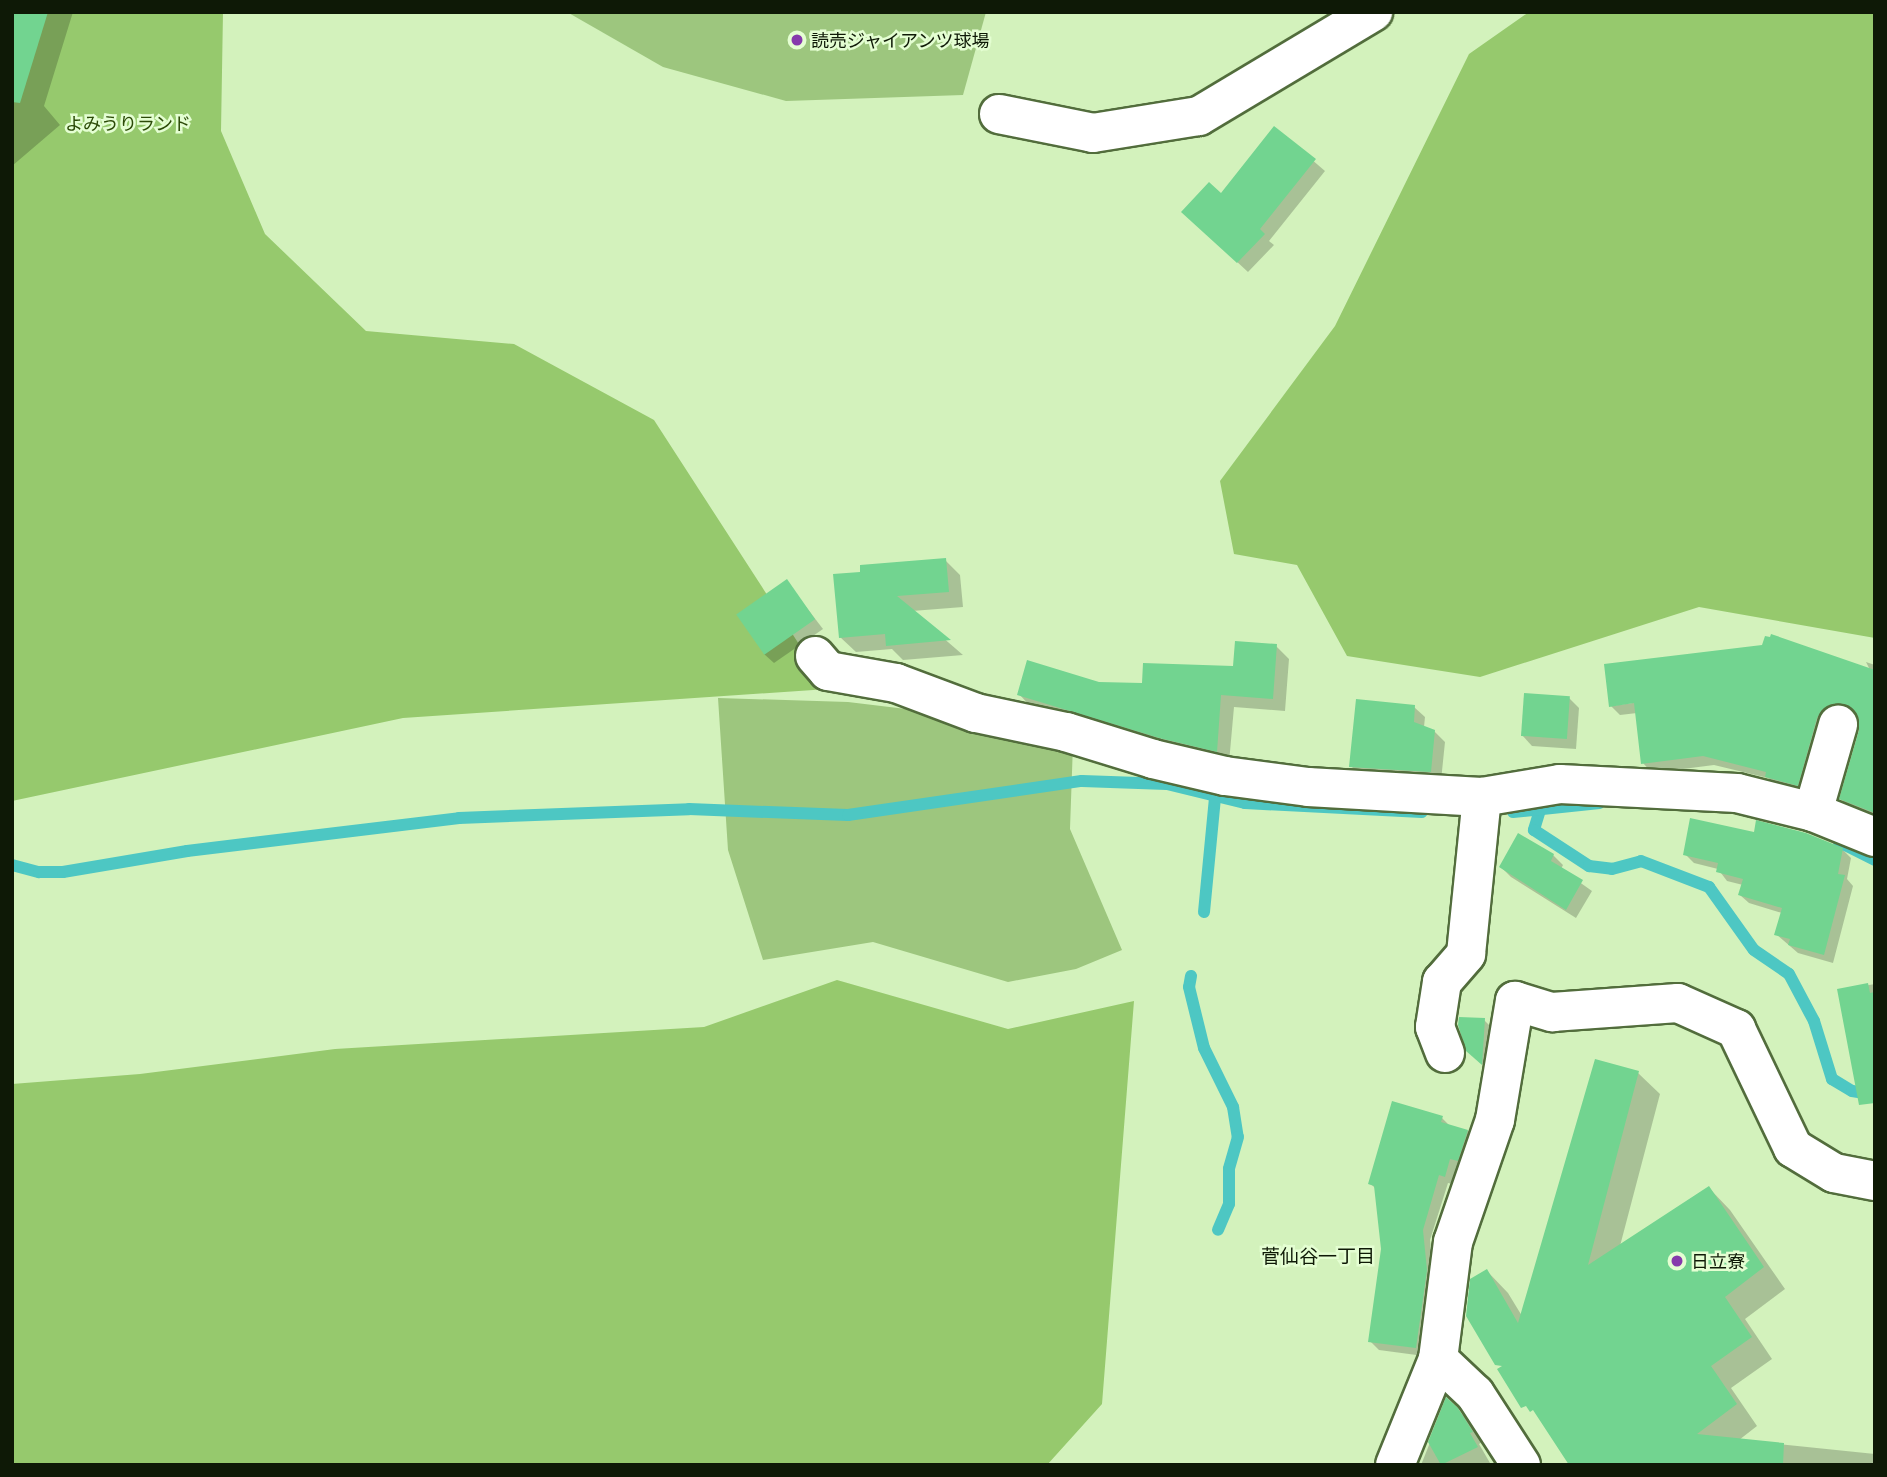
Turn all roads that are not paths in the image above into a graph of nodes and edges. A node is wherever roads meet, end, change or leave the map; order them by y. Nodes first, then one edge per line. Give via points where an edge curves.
1 (1373, 12) edge
2 (999, 114) dead end
3 (815, 656) dead end
4 (1838, 725) dead end
5 (1482, 797) junction
6 (1813, 812) junction
7 (1875, 837) edge
8 (1445, 1053) dead end
9 (1875, 1181) edge
10 (1438, 1359) junction
11 (1516, 1462) edge
12 (1395, 1465) edge

1 - 2 street via 1199,116 1093,133
3 - 5 street via 828,671 896,683 976,713 1066,732 1225,776 1308,788
4 - 6 street
5 - 6 street via 1560,784 1737,793
5 - 8 street via 1466,954 1442,982 1435,1027
6 - 7 street
9 - 10 street via 1834,1173 1793,1148 1736,1029 1678,1003 1552,1012 1515,1001 1495,1120 1453,1242
10 - 11 street via 1475,1394
10 - 12 street

